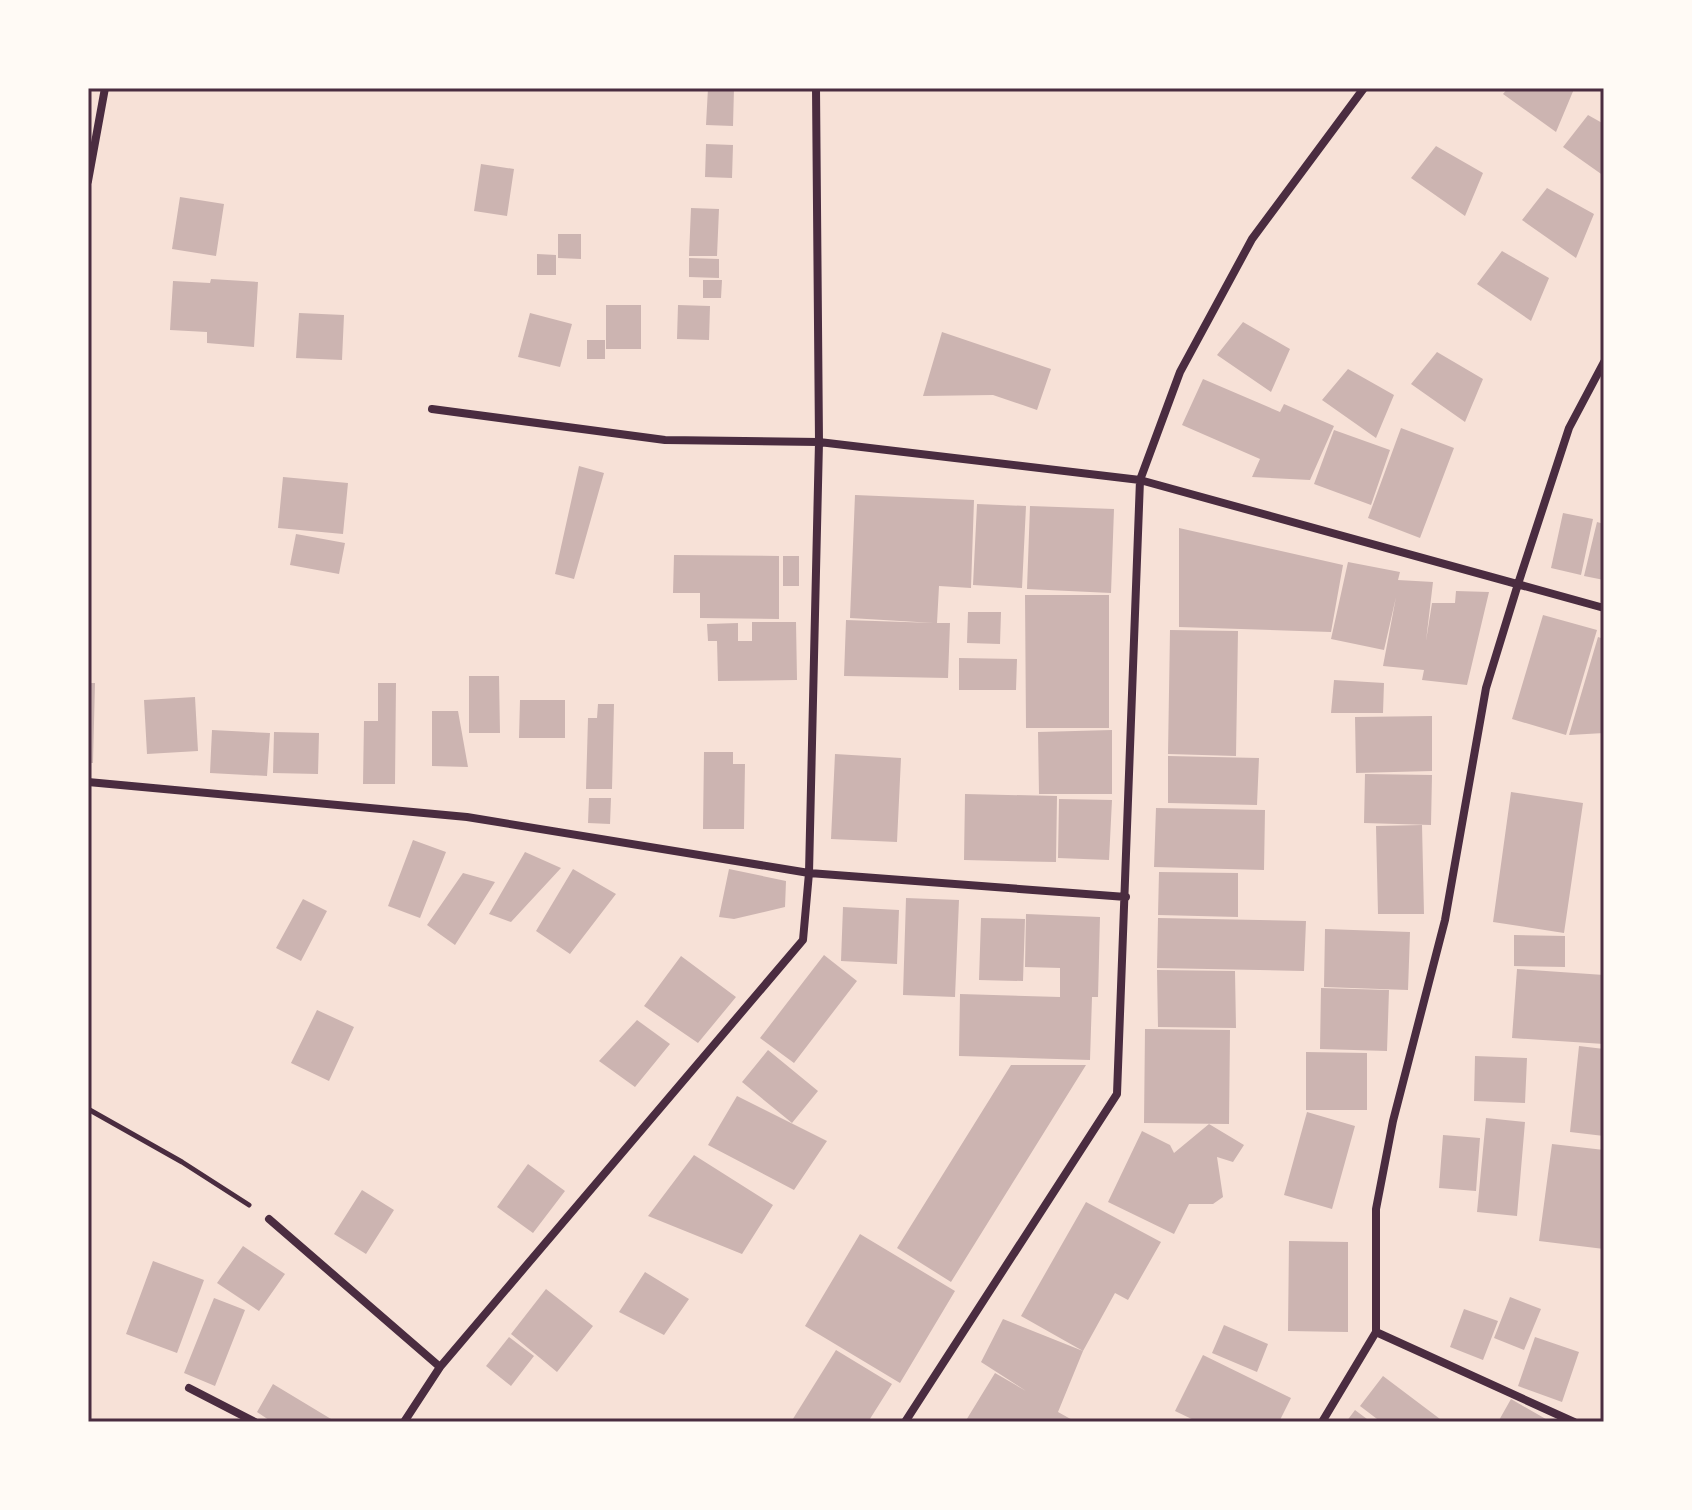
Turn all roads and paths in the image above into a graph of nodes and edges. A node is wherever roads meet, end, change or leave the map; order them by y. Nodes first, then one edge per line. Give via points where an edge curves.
1 (105, 88) edge
2 (816, 88) edge
3 (1364, 88) edge
4 (88, 181) edge
5 (1604, 362) edge
6 (432, 409) dead end
7 (819, 442) junction
8 (1140, 480) junction
9 (1518, 584) junction
10 (1604, 608) edge
11 (88, 782) edge
12 (809, 873) junction
13 (1126, 897) junction
14 (88, 1109) edge
15 (269, 1219) joint
16 (1376, 1332) junction
17 (440, 1367) junction
18 (189, 1388) dead end
19 (255, 1422) edge
20 (404, 1422) edge
21 (905, 1422) edge
22 (1322, 1422) edge
23 (1574, 1422) edge

1 - 4 street
2 - 7 street
3 - 8 street via 1252,239 1180,372
5 - 9 street via 1569,428
6 - 7 street via 665,440
7 - 8 street
7 - 12 street
8 - 9 street
8 - 13 street
9 - 10 street
9 - 16 street via 1486,688 1445,920 1376,1209
11 - 12 street via 467,817
12 - 13 street
12 - 17 street via 803,940
13 - 21 street via 1117,1094
14 - 15 path
15 - 17 street
16 - 22 street
16 - 23 street
17 - 20 street
18 - 19 street

